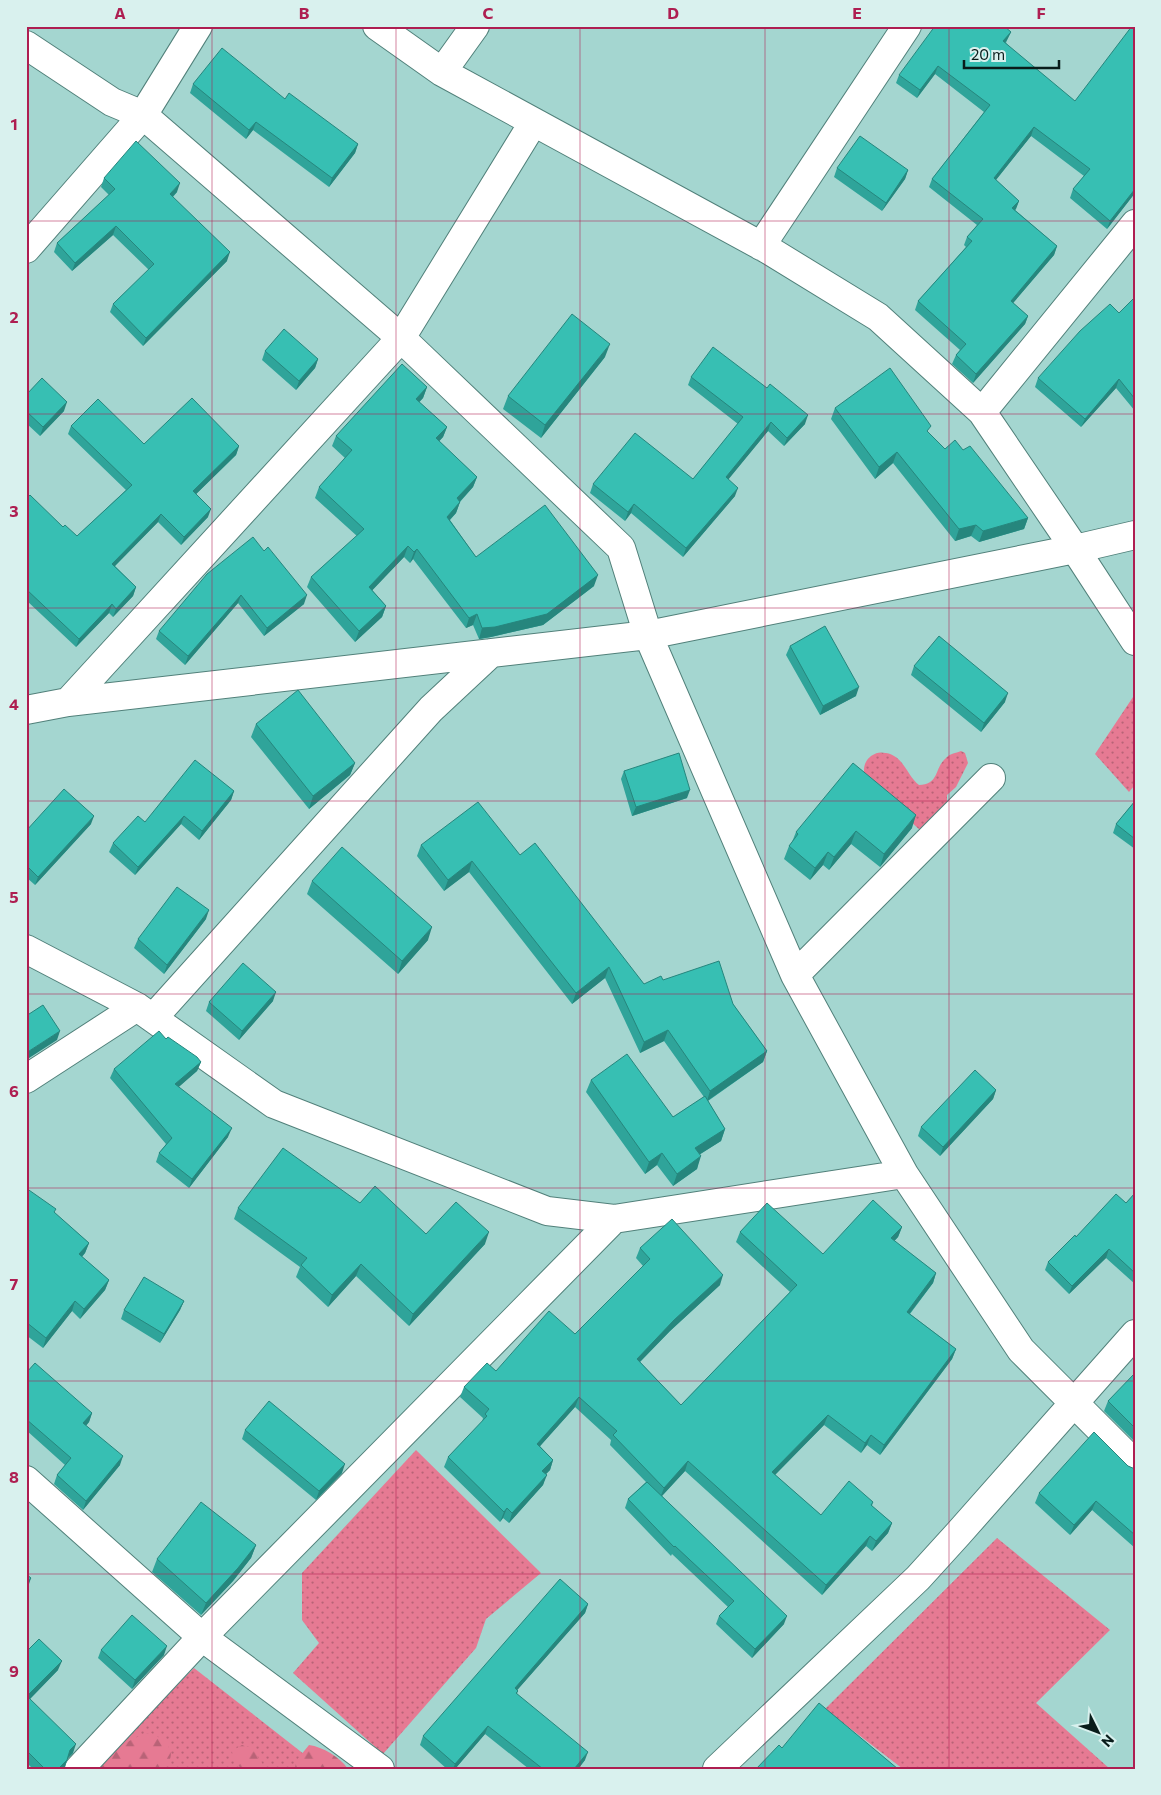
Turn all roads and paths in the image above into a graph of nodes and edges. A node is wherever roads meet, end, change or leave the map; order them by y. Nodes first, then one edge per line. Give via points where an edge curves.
1 (198, 26) edge
2 (377, 26) edge
3 (475, 26) edge
4 (908, 26) edge
5 (26, 45) edge
6 (442, 72) junction
7 (143, 115) junction
8 (533, 123) junction
9 (1135, 224) edge
10 (761, 246) junction
11 (26, 249) edge
12 (401, 338) junction
13 (982, 412) junction
14 (1135, 535) edge
15 (1075, 549) junction
16 (648, 635) junction
17 (1135, 641) edge
18 (491, 654) junction
19 (68, 702) junction
20 (26, 710) edge
21 (991, 778) dead end
22 (26, 949) edge
23 (794, 975) junction
24 (145, 1013) junction
25 (26, 1079) edge
26 (904, 1174) junction
27 (614, 1219) junction
28 (1135, 1334) edge
29 (1074, 1404) junction
30 (1135, 1464) edge
31 (26, 1480) edge
32 (202, 1637) junction
33 (79, 1769) edge
34 (380, 1769) edge
35 (717, 1769) edge

1 - 7 street
2 - 6 street
3 - 6 street
4 - 10 street
5 - 7 street via 112,102
6 - 8 street
7 - 11 street
7 - 12 street
8 - 10 street
8 - 12 street
9 - 13 street
10 - 13 street via 878,317
12 - 16 street via 621,548
12 - 19 street
13 - 15 street
14 - 15 street
15 - 16 street
15 - 17 street
16 - 18 street
16 - 23 street
18 - 19 street
18 - 24 street via 431,709
19 - 20 street
21 - 23 street
22 - 24 street
23 - 26 street
24 - 25 street
24 - 27 street via 274,1104 548,1212
26 - 27 street
26 - 29 street via 1021,1350
27 - 32 street
28 - 29 street
29 - 30 street
29 - 35 street via 918,1578
31 - 32 street
32 - 33 street
32 - 34 street

